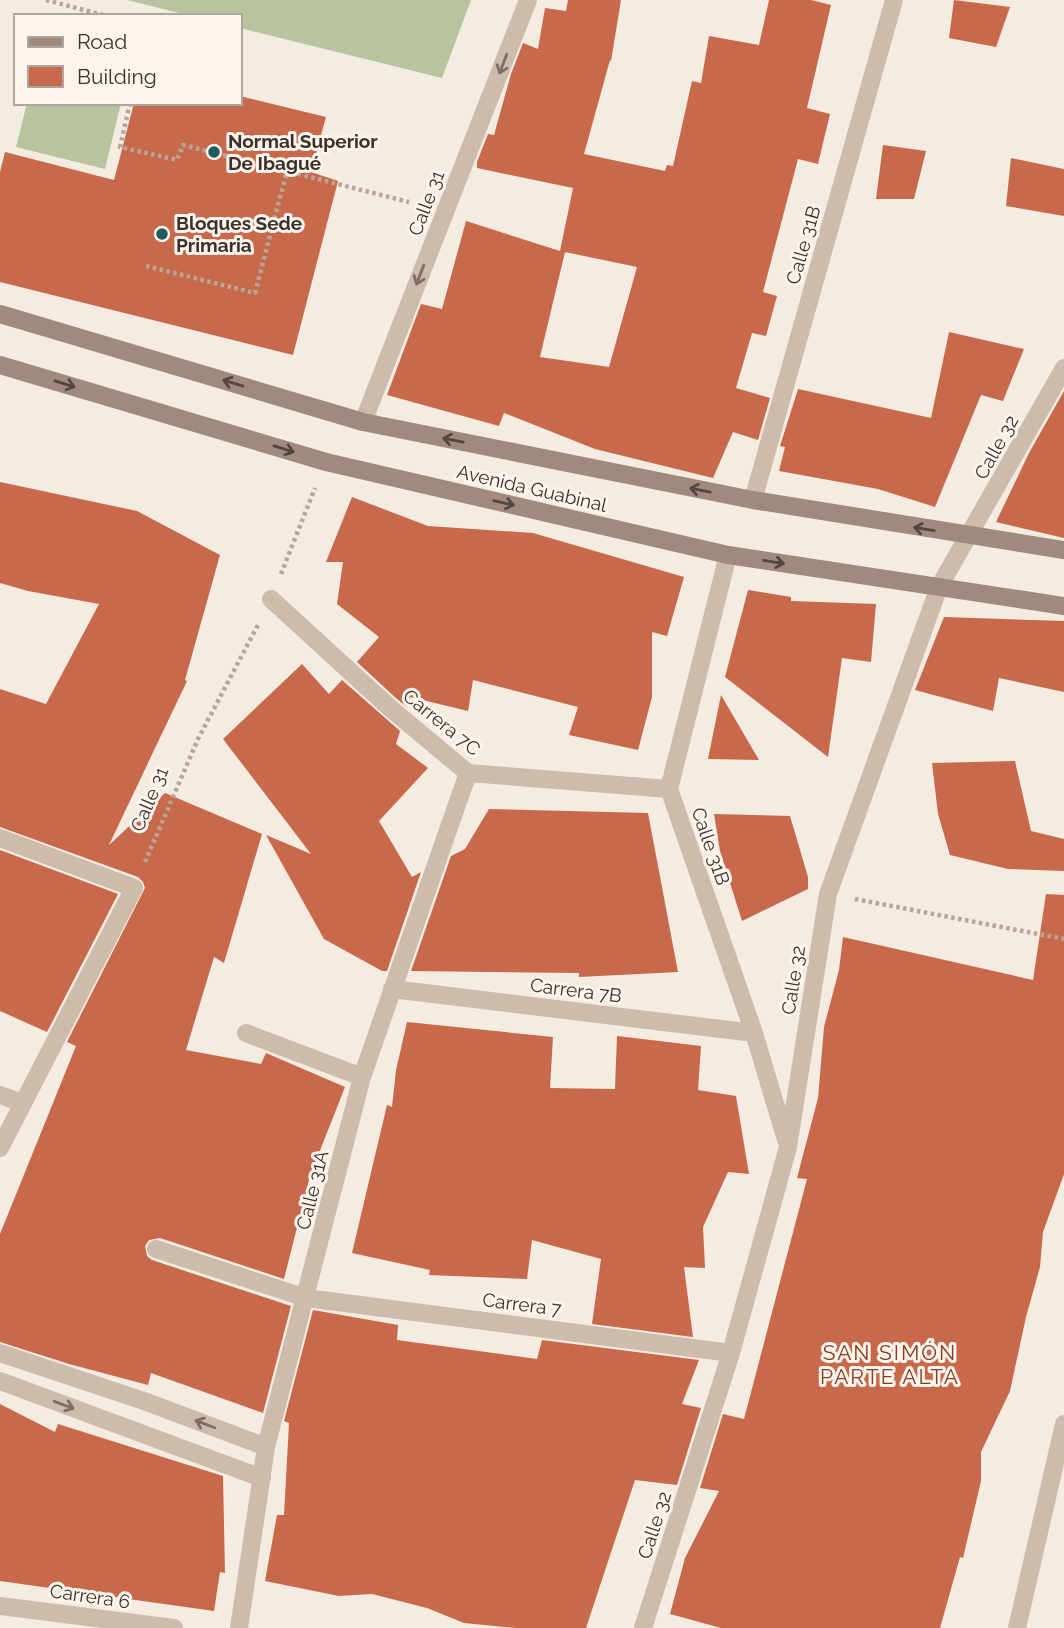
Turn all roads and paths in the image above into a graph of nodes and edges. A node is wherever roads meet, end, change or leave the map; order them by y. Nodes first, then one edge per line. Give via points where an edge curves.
1 (47, 0) edge
2 (528, 0) edge
3 (894, 0) edge
4 (100, 14) edge
5 (130, 105) edge
6 (287, 171) junction
7 (409, 202) dead end
8 (146, 266) dead end
9 (0, 314) edge
10 (0, 365) edge
11 (1064, 368) edge
12 (363, 422) junction
13 (326, 462) junction
14 (753, 500) junction
15 (970, 537) junction
16 (1064, 550) edge
17 (728, 555) junction
18 (939, 587) junction
19 (271, 599) junction
20 (1064, 606) edge
21 (468, 773) junction
22 (668, 789) junction
23 (0, 838) edge
24 (134, 888) junction
25 (828, 894) junction
26 (1064, 939) edge
27 (393, 989) junction
28 (246, 1033) dead end
29 (754, 1033) junction
30 (362, 1077) junction
31 (0, 1095) edge
32 (22, 1103) junction
33 (788, 1147) junction
34 (0, 1148) edge
35 (156, 1249) dead end
36 (306, 1298) junction
37 (0, 1353) edge
38 (731, 1353) junction
39 (0, 1381) edge
40 (1064, 1424) edge
41 (266, 1447) junction
42 (262, 1478) junction
43 (0, 1606) edge
44 (174, 1628) edge
45 (239, 1628) edge
46 (643, 1628) edge
47 (1017, 1628) edge

1 - 4 path
2 -> 12 street, Calle 31
3 - 14 street, Calle 31B
5 - 6 path via 120,147 177,160 183,145
6 - 7 path
6 - 8 path via 255,293
12 -> 9 main road, Avenida Guabinal
10 -> 13 main road, Avenida Guabinal
11 - 15 street, Calle 32
14 -> 12 main road, Avenida Guabinal
13 -> 17 main road, Avenida Guabinal
13 - 19 path, Calle 31
15 -> 14 main road, Avenida Guabinal
15 - 16 main road, Avenida Guabinal
15 - 18 street, Calle 32
17 -> 18 main road, Avenida Guabinal
17 - 22 street
18 - 20 main road, Avenida Guabinal
18 - 25 street, Calle 32
19 - 21 street, Carrera 7C
19 - 24 path, Calle 31 via 198,739
21 - 22 street, Carrera 7C
21 - 27 street, Calle 31A
22 - 29 street, Calle 31B
23 - 24 street
24 - 32 street
25 - 26 path
25 - 33 street, Calle 32
27 - 29 street, Carrera 7B
27 - 30 street, Calle 31A
28 - 30 street
29 - 33 street, Calle 31B
30 - 36 street, Calle 31A
31 - 32 street
32 - 34 street
33 - 38 street, Calle 32
35 - 36 street, Carrera 7
36 - 38 street, Carrera 7
36 - 41 street, Calle 31A
41 -> 37 street
38 - 46 street, Calle 32
39 -> 42 street
40 - 47 street
41 - 42 street, Calle 31A
42 - 45 street, Calle 31A
43 - 44 street, Carrera 6

